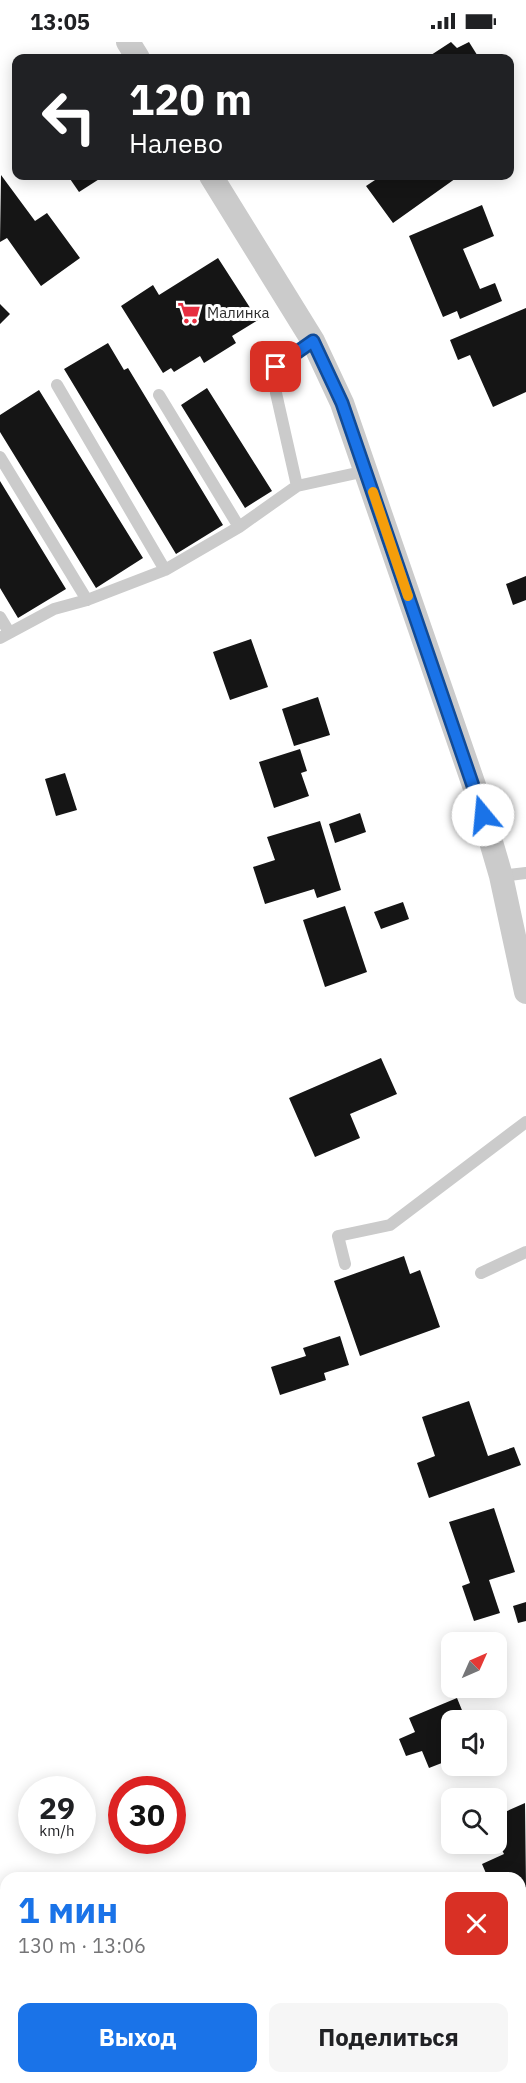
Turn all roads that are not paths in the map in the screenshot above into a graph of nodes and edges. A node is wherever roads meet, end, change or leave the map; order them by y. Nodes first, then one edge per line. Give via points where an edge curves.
1 (213, 180) edge
2 (313, 341) junction
3 (57, 385) dead end
4 (159, 395) dead end
5 (0, 457) edge
6 (366, 471) junction
7 (297, 486) junction
8 (239, 527) junction
9 (165, 570) junction
10 (87, 600) junction
11 (0, 617) edge
12 (4, 635) edge
13 (526, 873) edge
14 (501, 876) junction
15 (526, 992) edge
16 (526, 1122) edge
17 (526, 1252) edge
18 (345, 1264) dead end
19 (481, 1273) dead end

1 - 2 street
2 - 6 street via 342,403
2 - 7 lane via 276,367 276,393
3 - 9 lane
4 - 8 lane
5 - 10 lane
6 - 7 lane
6 - 14 street
7 - 8 lane
8 - 9 lane
9 - 10 lane
10 - 12 lane via 54,609
11 - 12 lane
13 - 14 lane
14 - 15 street
16 - 18 lane via 390,1225 338,1236
17 - 19 lane

